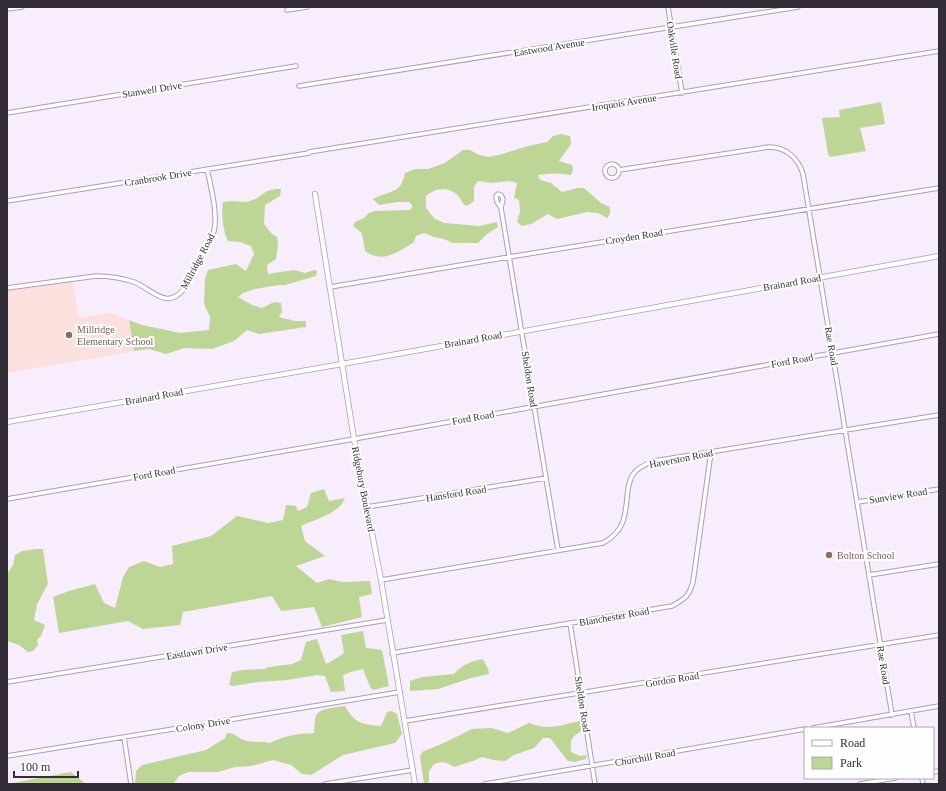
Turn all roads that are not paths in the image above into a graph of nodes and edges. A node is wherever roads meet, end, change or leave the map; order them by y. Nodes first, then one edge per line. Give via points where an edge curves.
1 (22, 7) edge
2 (307, 7) edge
3 (668, 7) edge
4 (798, 7) edge
5 (7, 9) edge
6 (287, 10) dead end
7 (671, 28) junction
8 (939, 51) edge
9 (296, 66) dead end
10 (299, 86) dead end
11 (682, 92) junction
12 (7, 112) edge
13 (309, 152) joint
14 (207, 169) junction
15 (619, 170) dead end
16 (939, 188) edge
17 (315, 194) dead end
18 (7, 202) edge
19 (501, 208) dead end
20 (809, 208) junction
21 (939, 256) edge
22 (509, 257) junction
23 (820, 277) junction
24 (330, 287) junction
25 (7, 288) edge
26 (522, 330) junction
27 (939, 334) edge
28 (833, 353) junction
29 (342, 364) junction
30 (534, 406) junction
31 (939, 415) edge
32 (7, 422) edge
33 (846, 430) junction
34 (354, 438) junction
35 (711, 452) junction
36 (546, 478) junction
37 (939, 489) edge
38 (7, 499) edge
39 (858, 502) junction
40 (367, 507) junction
41 (558, 550) junction
42 (939, 564) edge
43 (869, 575) junction
44 (380, 580) junction
45 (387, 620) junction
46 (570, 623) junction
47 (939, 635) edge
48 (881, 645) junction
49 (392, 653) junction
50 (7, 682) edge
51 (400, 692) junction
52 (581, 693) junction
53 (939, 706) edge
54 (911, 711) junction
55 (892, 715) junction
56 (405, 722) junction
57 (819, 727) edge
58 (914, 727) edge
59 (804, 729) edge
60 (124, 737) junction
61 (7, 756) edge
62 (592, 766) junction
63 (413, 770) junction
64 (889, 779) edge
65 (131, 784) edge
66 (325, 784) edge
67 (415, 784) edge
68 (485, 784) edge
69 (596, 784) edge
70 (860, 784) edge

1 - 5 street
2 - 6 street
3 - 7 street, Oakville Road
4 - 7 street, Eastwood Avenue
7 - 10 street, Eastwood Avenue
7 - 11 street, Oakville Road
8 - 11 street, Iroquois Avenue
9 - 12 street, Stanwell Drive
11 - 13 street, Iroquois Avenue
13 - 14 street, Cranbrook Drive
14 - 18 street, Cranbrook Drive
14 - 25 street, Millridge Road via 214,232 183,290 177,296 162,298 125,279 96,276
15 - 20 street, Rae Road via 765,147 779,148 794,156 801,167
16 - 20 street, Croyden Road
17 - 24 street, Ridgebury Boulevard
19 - 22 street, Sheldon Road
20 - 22 street, Croyden Road
20 - 23 street, Rae Road
21 - 23 street, Brainard Road
22 - 24 street, Croyden Road
22 - 26 street, Sheldon Road
23 - 26 street, Brainard Road
23 - 28 street, Rae Road
24 - 29 street, Ridgebury Boulevard
26 - 29 street, Brainard Road
26 - 30 street, Sheldon Road
27 - 28 street, Ford Road
28 - 30 street, Ford Road
28 - 33 street, Rae Road
29 - 32 street, Brainard Road
29 - 34 street, Ridgebury Boulevard
30 - 34 street, Ford Road
30 - 36 street, Sheldon Road
31 - 33 street, Haverston Road
33 - 35 street, Haverston Road
33 - 39 street, Rae Road
34 - 38 street, Ford Road
34 - 40 street, Ridgebury Boulevard
35 - 41 street, Haverston Road via 654,461 642,466 634,472 629,482 625,517 613,537 603,543
35 - 46 street, Blanchester Road via 694,581 690,592 683,600 672,606
36 - 40 street, Hansford Road
36 - 41 street, Sheldon Road
37 - 39 street, Sunview Road
39 - 43 street, Rae Road
40 - 44 street, Ridgebury Boulevard
41 - 44 street, Haverston Road
42 - 43 street
43 - 48 street, Rae Road
44 - 45 street, Ridgebury Boulevard
45 - 49 street, Ridgebury Boulevard
45 - 50 street, Eastlawn Drive
46 - 49 street, Blanchester Road
46 - 52 street, Sheldon Road
47 - 48 street, Gordon Road
48 - 52 street, Gordon Road
48 - 55 street, Rae Road
49 - 51 street, Ridgebury Boulevard
51 - 56 street, Ridgebury Boulevard
51 - 60 street, Colony Drive
52 - 56 street, Gordon Road
52 - 62 street, Sheldon Road
53 - 54 street
54 - 55 street
54 - 58 street
55 - 57 street
56 - 63 street, Ridgebury Boulevard
59 - 62 street, Churchill Road
60 - 61 street, Colony Drive
60 - 65 street
62 - 68 street, Churchill Road
62 - 69 street, Sheldon Road
63 - 66 street
63 - 67 street, Ridgebury Boulevard
64 - 70 street

